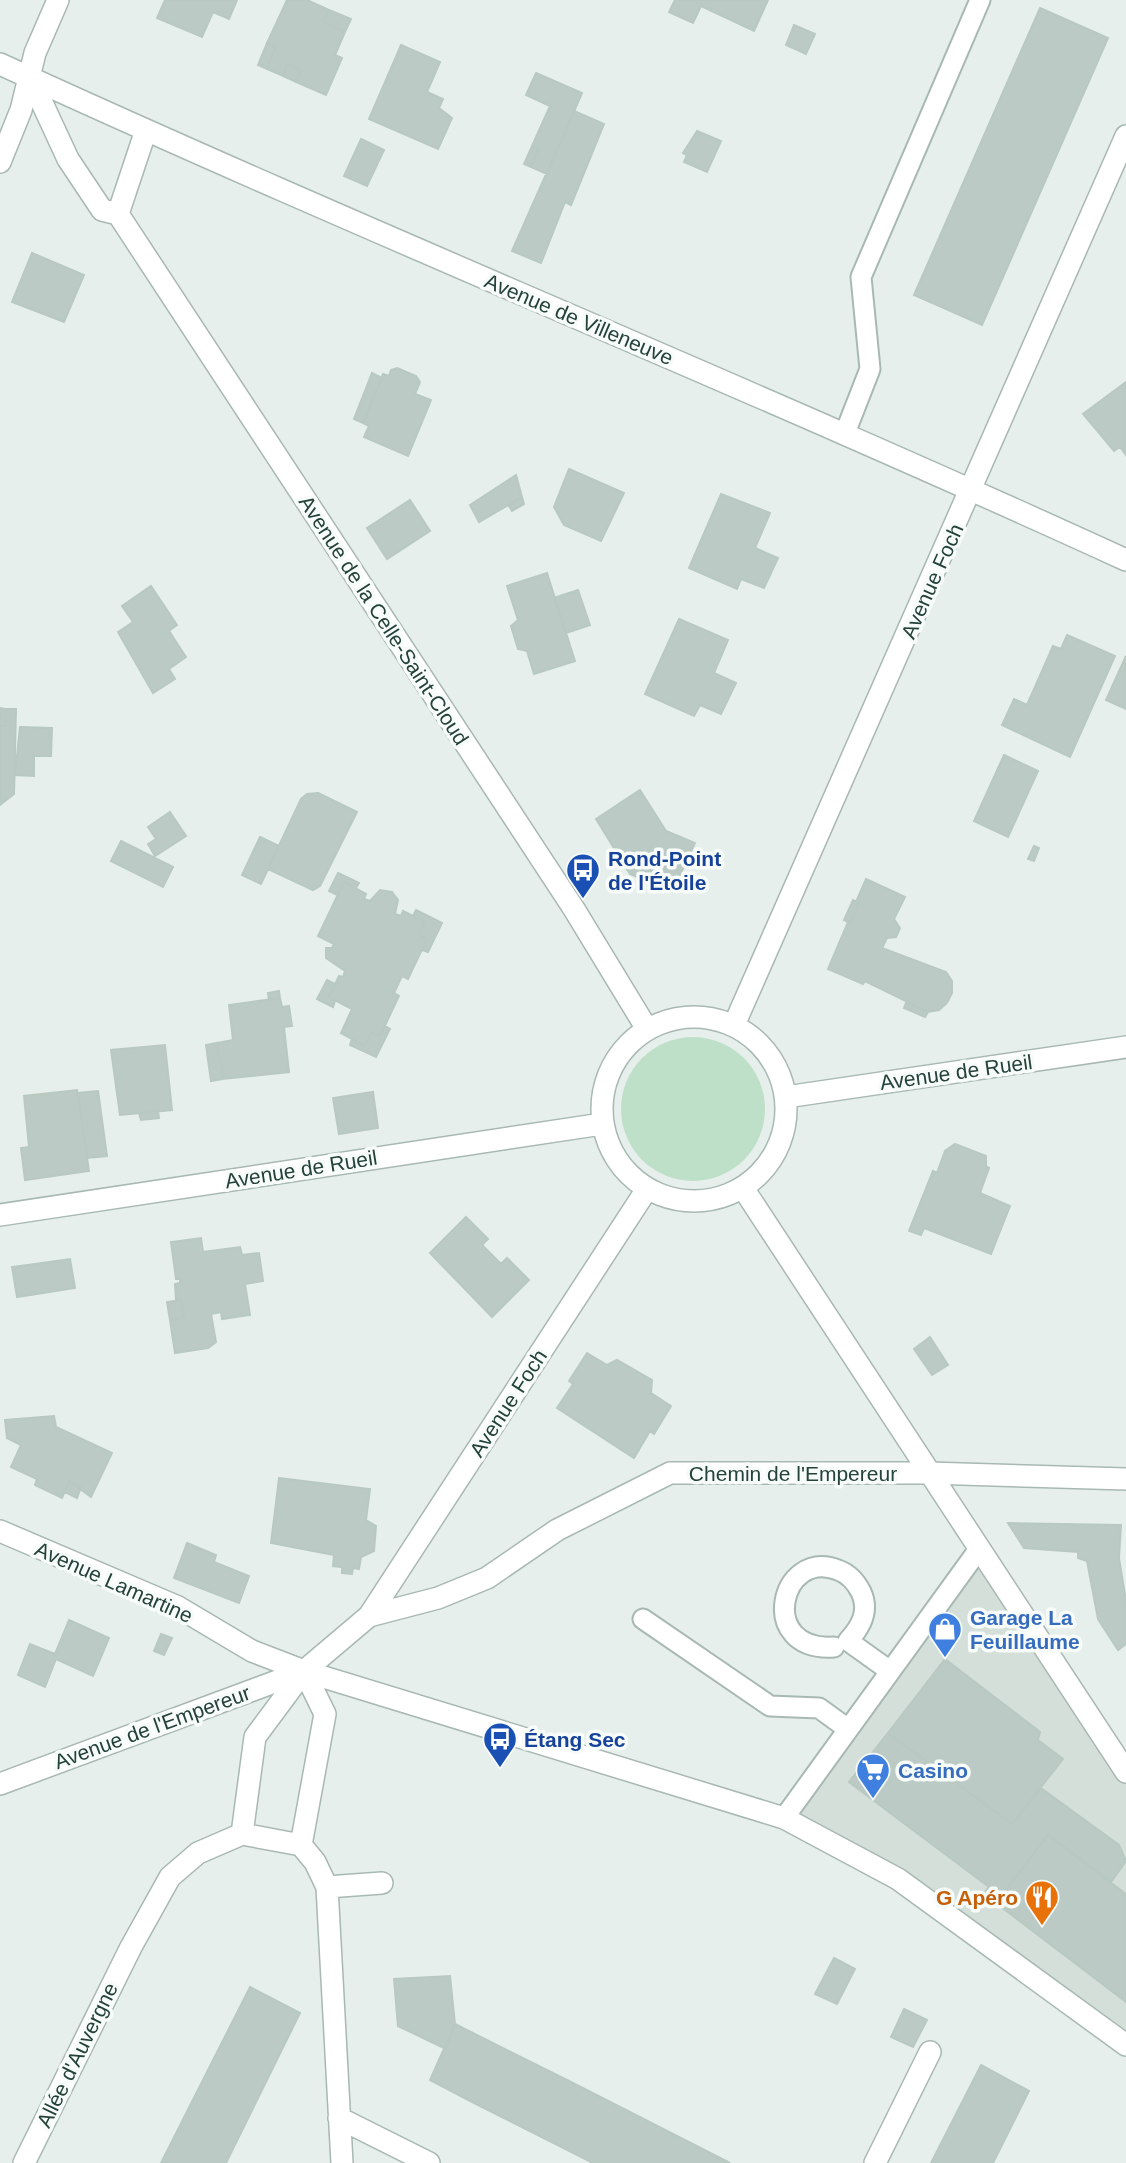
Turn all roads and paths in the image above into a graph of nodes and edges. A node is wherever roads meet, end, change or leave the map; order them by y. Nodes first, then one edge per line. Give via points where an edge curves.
1 (58, 0) edge
2 (980, 0) edge
3 (0, 64) edge
4 (31, 79) junction
5 (146, 130) junction
6 (1126, 136) edge
7 (0, 162) edge
8 (118, 214) junction
9 (845, 433) junction
10 (972, 489) junction
11 (1126, 560) edge
12 (734, 1026) junction
13 (647, 1029) junction
14 (1126, 1047) edge
15 (786, 1097) junction
16 (602, 1124) junction
17 (743, 1188) junction
18 (647, 1189) junction
19 (0, 1215) edge
20 (929, 1473) junction
21 (1126, 1479) edge
22 (0, 1531) edge
23 (979, 1549) junction
24 (369, 1616) junction
25 (643, 1619) dead end
26 (834, 1647) dead end
27 (304, 1671) junction
28 (890, 1671) junction
29 (848, 1729) junction
30 (1126, 1772) edge
31 (0, 1784) edge
32 (784, 1818) junction
33 (242, 1835) junction
34 (301, 1845) junction
35 (382, 1884) dead end
36 (327, 1887) junction
37 (1126, 2045) edge
38 (930, 2052) dead end
39 (339, 2118) junction
40 (24, 2163) edge
41 (342, 2163) edge
42 (429, 2163) edge
43 (875, 2163) edge

1 - 4 street via 35,53
2 - 9 lane via 861,277 870,369
3 - 4 street
4 - 5 street, Avenue de Villeneuve
4 - 7 street
4 - 8 street, Avenue de la Celle-Saint-Cloud via 68,159 102,210
5 - 8 street
5 - 9 street, Avenue de Villeneuve
6 - 10 street, Avenue Foch
8 - 13 street, Avenue de la Celle-Saint-Cloud via 574,909
9 - 10 street, Avenue de Villeneuve
10 - 11 street, Avenue de Villeneuve
10 - 12 street, Avenue Foch
12 - 13 street via 690,1016
12 - 15 street via 763,1047 782,1079
13 - 16 street via 629,1042 610,1070 601,1101
14 - 15 street, Avenue de Rueil
15 - 17 street via 786,1118 777,1148 760,1175
16 - 18 street via 617,1161
16 - 19 street, Avenue de Rueil
17 - 18 street via 715,1199 685,1201
17 - 20 street
18 - 24 street, Avenue Foch
20 - 21 street, Chemin de l'Empereur
20 - 23 street
20 - 24 street, Chemin de l'Empereur via 670,1473 557,1530 487,1578 438,1598
22 - 27 street, Avenue Lamartine via 178,1607 252,1651
23 - 28 lane
23 - 30 street
24 - 27 street, Chemin de l'Empereur
25 - 29 lane via 770,1706 819,1708
26 - 28 lane via 803,1643 784,1618 789,1586 814,1568 830,1567 857,1583 865,1614 848,1641
27 - 31 street, Avenue de l'Empereur
27 - 32 street, Avenue Lamartine
27 - 33 street via 255,1737
27 - 34 street via 325,1714
28 - 29 lane
29 - 32 lane
32 - 37 street, Avenue Lamartine via 898,1879
33 - 34 street
33 - 40 street, Allée d'Auvergne via 198,1853 170,1877
34 - 36 street
35 - 36 street
36 - 39 street
38 - 43 street
39 - 41 street
39 - 42 street

